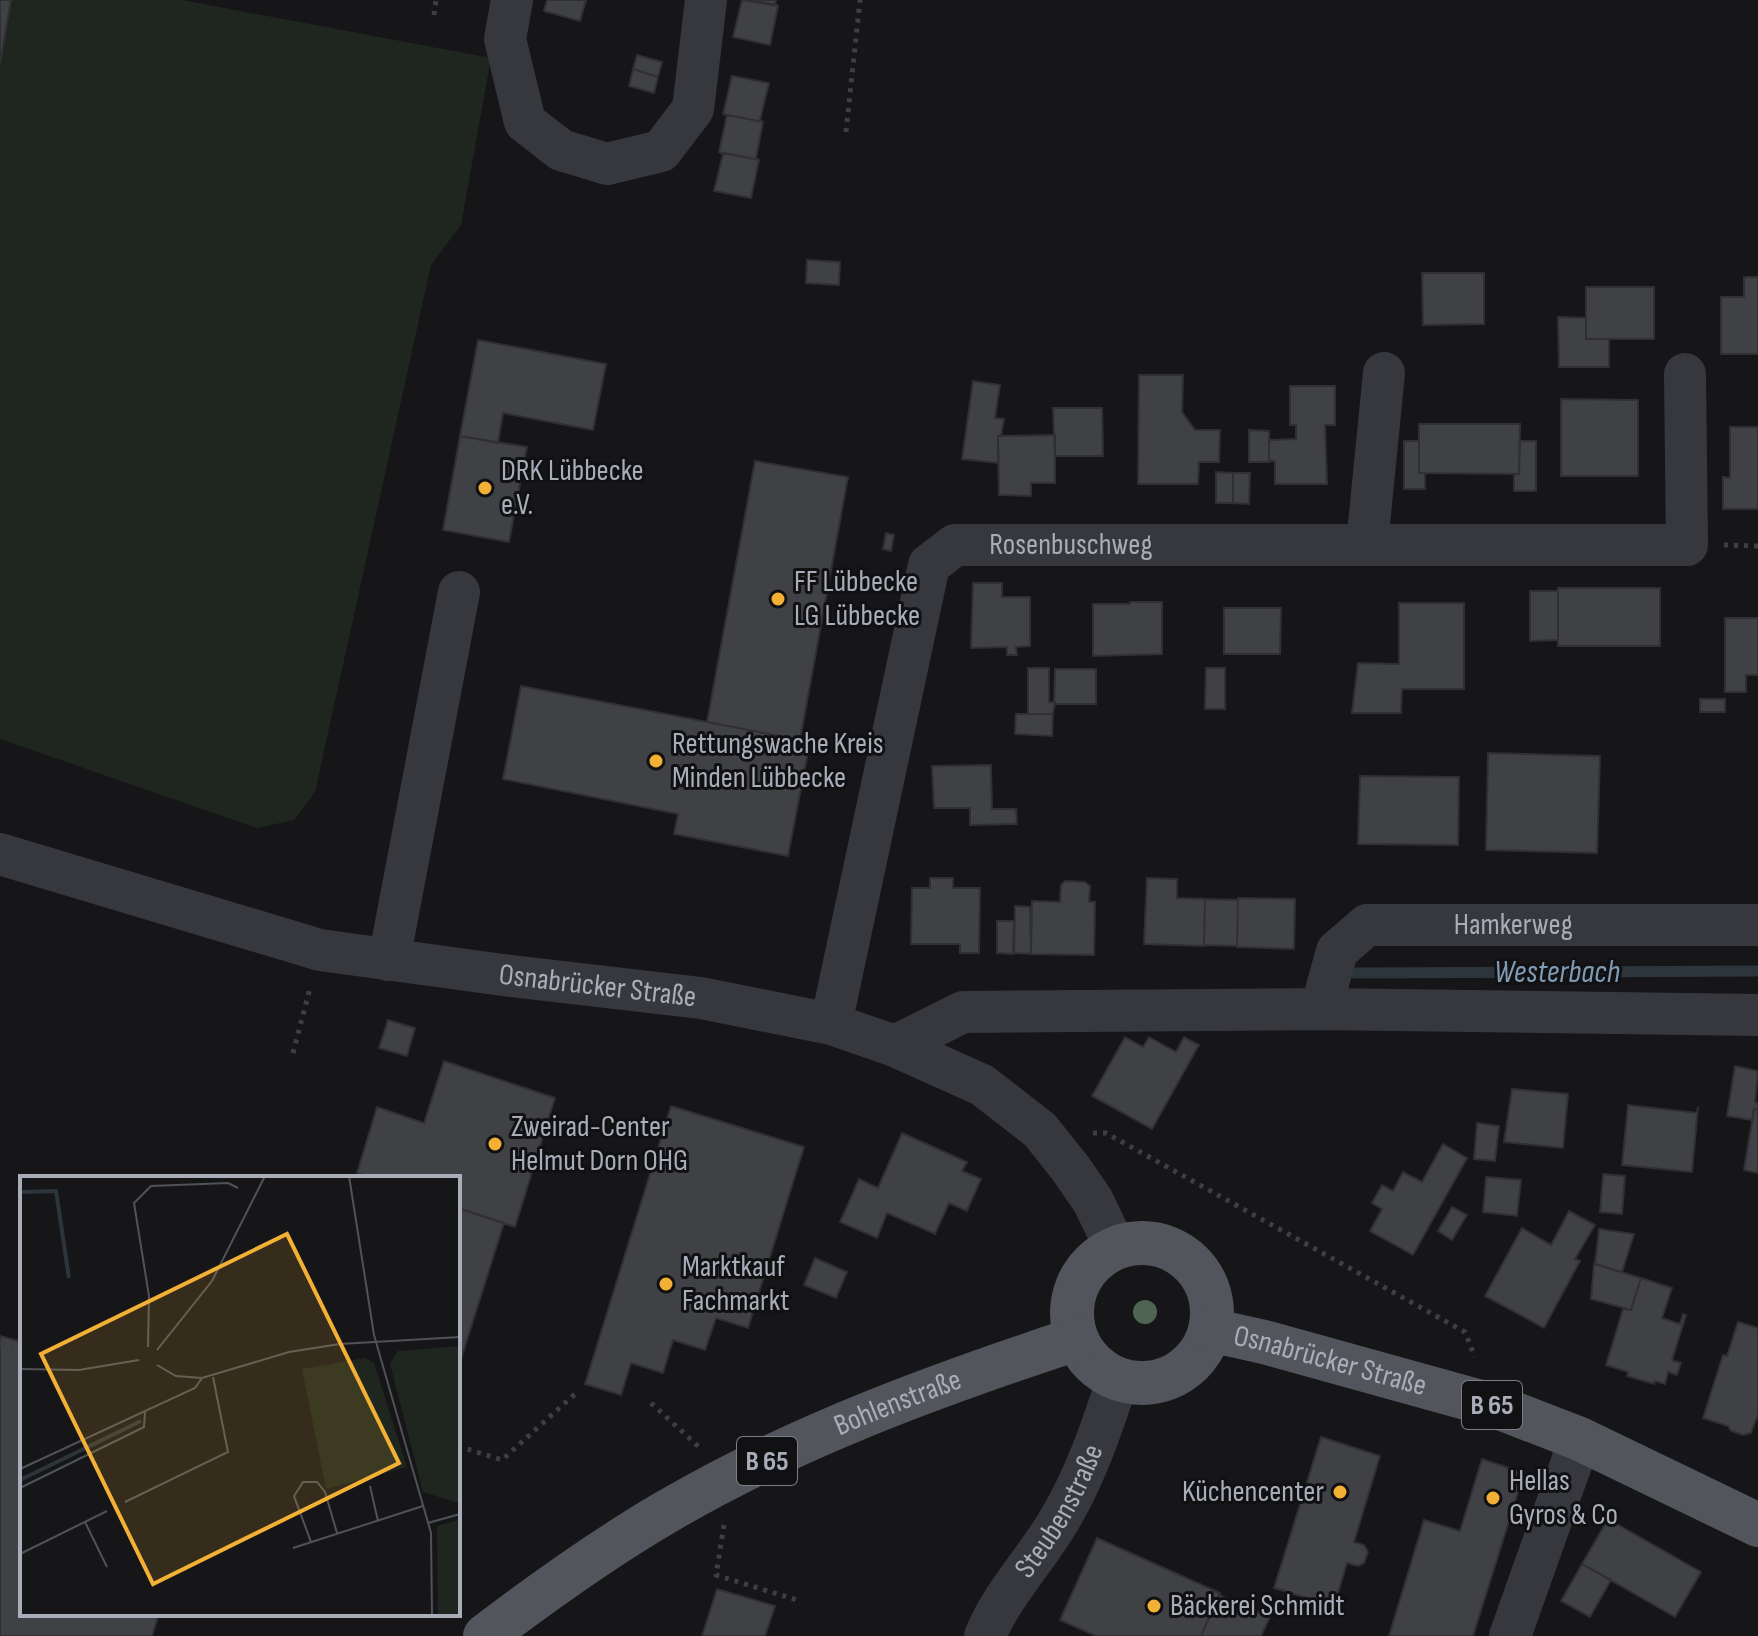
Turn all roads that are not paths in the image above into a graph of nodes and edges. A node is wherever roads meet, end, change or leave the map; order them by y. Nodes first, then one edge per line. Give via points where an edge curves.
1 (512, 0) edge
2 (706, 0) edge
3 (1384, 373) dead end
4 (1685, 374) dead end
5 (1367, 544) junction
6 (459, 592) dead end
7 (0, 854) edge
8 (1758, 925) edge
9 (389, 960) junction
10 (1321, 1009) junction
11 (1758, 1015) edge
12 (831, 1024) junction
13 (895, 1046) junction
14 (1115, 1247) junction
15 (1210, 1330) junction
16 (1076, 1339) junction
17 (1118, 1379) junction
18 (1580, 1439) junction
19 (1758, 1525) edge
20 (485, 1636) edge
21 (985, 1636) edge
22 (1510, 1636) edge

1 - 2 street via 505,39 525,122 561,150 607,164 661,151 693,109
3 - 5 street
4 - 5 street, Rosenbuschweg via 1687,545
5 - 12 street, Rosenbuschweg via 955,545 929,565
6 - 9 street
7 - 9 street, Osnabrücker Straße via 320,950
8 - 10 street, Hamkerweg via 1367,925 1337,951
9 - 12 street, Osnabrücker Straße via 701,998
10 - 11 street
10 - 13 street via 963,1012
12 - 13 street, Osnabrücker Straße
13 - 14 street, Osnabrücker Straße via 982,1085 1040,1130 1093,1201
14 - 15 main road via 1158,1244 1196,1267 1212,1308
14 - 16 main road via 1096,1258 1077,1285 1071,1318
15 - 17 main road via 1203,1348 1175,1374 1157,1382
15 - 18 main road, Osnabrücker Straße / B 65 via 1495,1406
16 - 17 main road via 1086,1356
16 - 20 main road, Bohlenstraße / B 65 via 862,1417 732,1477 561,1578
17 - 21 street, Steubenstraße via 1072,1498 996,1610
18 - 19 main road, Osnabrücker Straße / B 65
18 - 22 street

